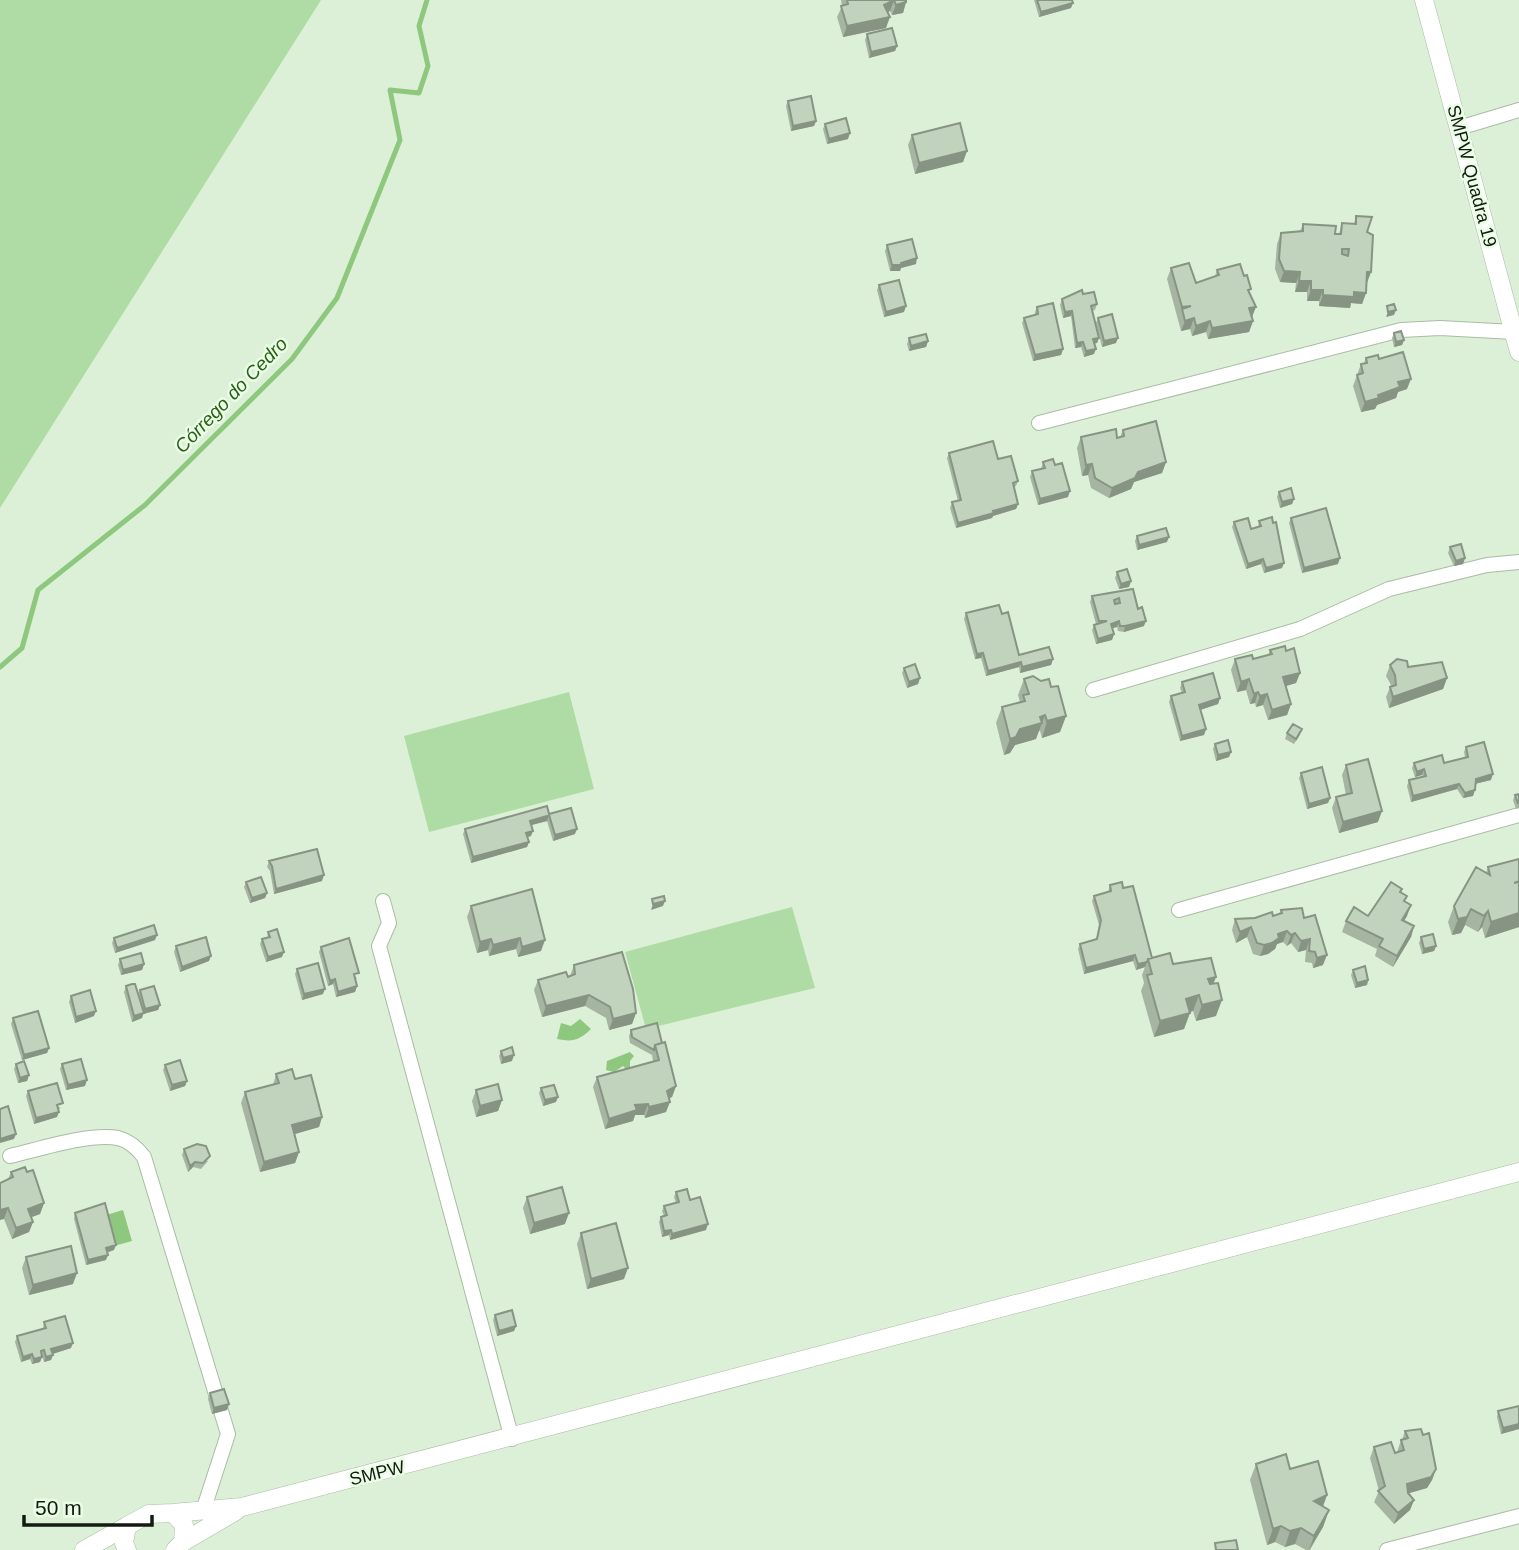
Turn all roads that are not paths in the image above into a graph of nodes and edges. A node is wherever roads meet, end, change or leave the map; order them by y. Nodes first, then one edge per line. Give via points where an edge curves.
1 (1424, 0) edge
2 (1519, 110) edge
3 (1459, 128) junction
4 (1512, 298) edge
5 (1514, 332) junction
6 (1519, 352) edge
7 (1039, 423) dead end
8 (1519, 562) edge
9 (1093, 690) dead end
10 (1519, 815) edge
11 (383, 901) dead end
12 (1179, 910) dead end
13 (10, 1156) dead end
14 (1519, 1172) edge
15 (512, 1439) junction
16 (242, 1507) junction
17 (202, 1511) junction
18 (173, 1513) junction
19 (1519, 1516) edge
20 (127, 1526) junction
21 (179, 1546) edge
22 (84, 1550) edge
23 (127, 1550) edge
24 (1387, 1550) edge

1 - 3 street, SMPW Quadra 19
2 - 3 street
3 - 4 street, SMPW Quadra 19
4 - 5 street, SMPW Quadra 19
5 - 6 street, SMPW Quadra 19
5 - 7 street via 1401,330
8 - 9 street via 1487,565 1389,589 1300,629
10 - 12 street
11 - 15 street via 389,923 379,946
13 - 17 street via 64,1143 118,1138 145,1157 228,1434
14 - 15 street, SMPW
15 - 16 street, SMPW
16 - 17 street, SMPW
16 - 21 street, SMPW
17 - 18 street, SMPW
18 - 20 street, SMPW via 149,1514
18 - 21 street via 184,1525
19 - 24 street
20 - 22 street
20 - 23 street

